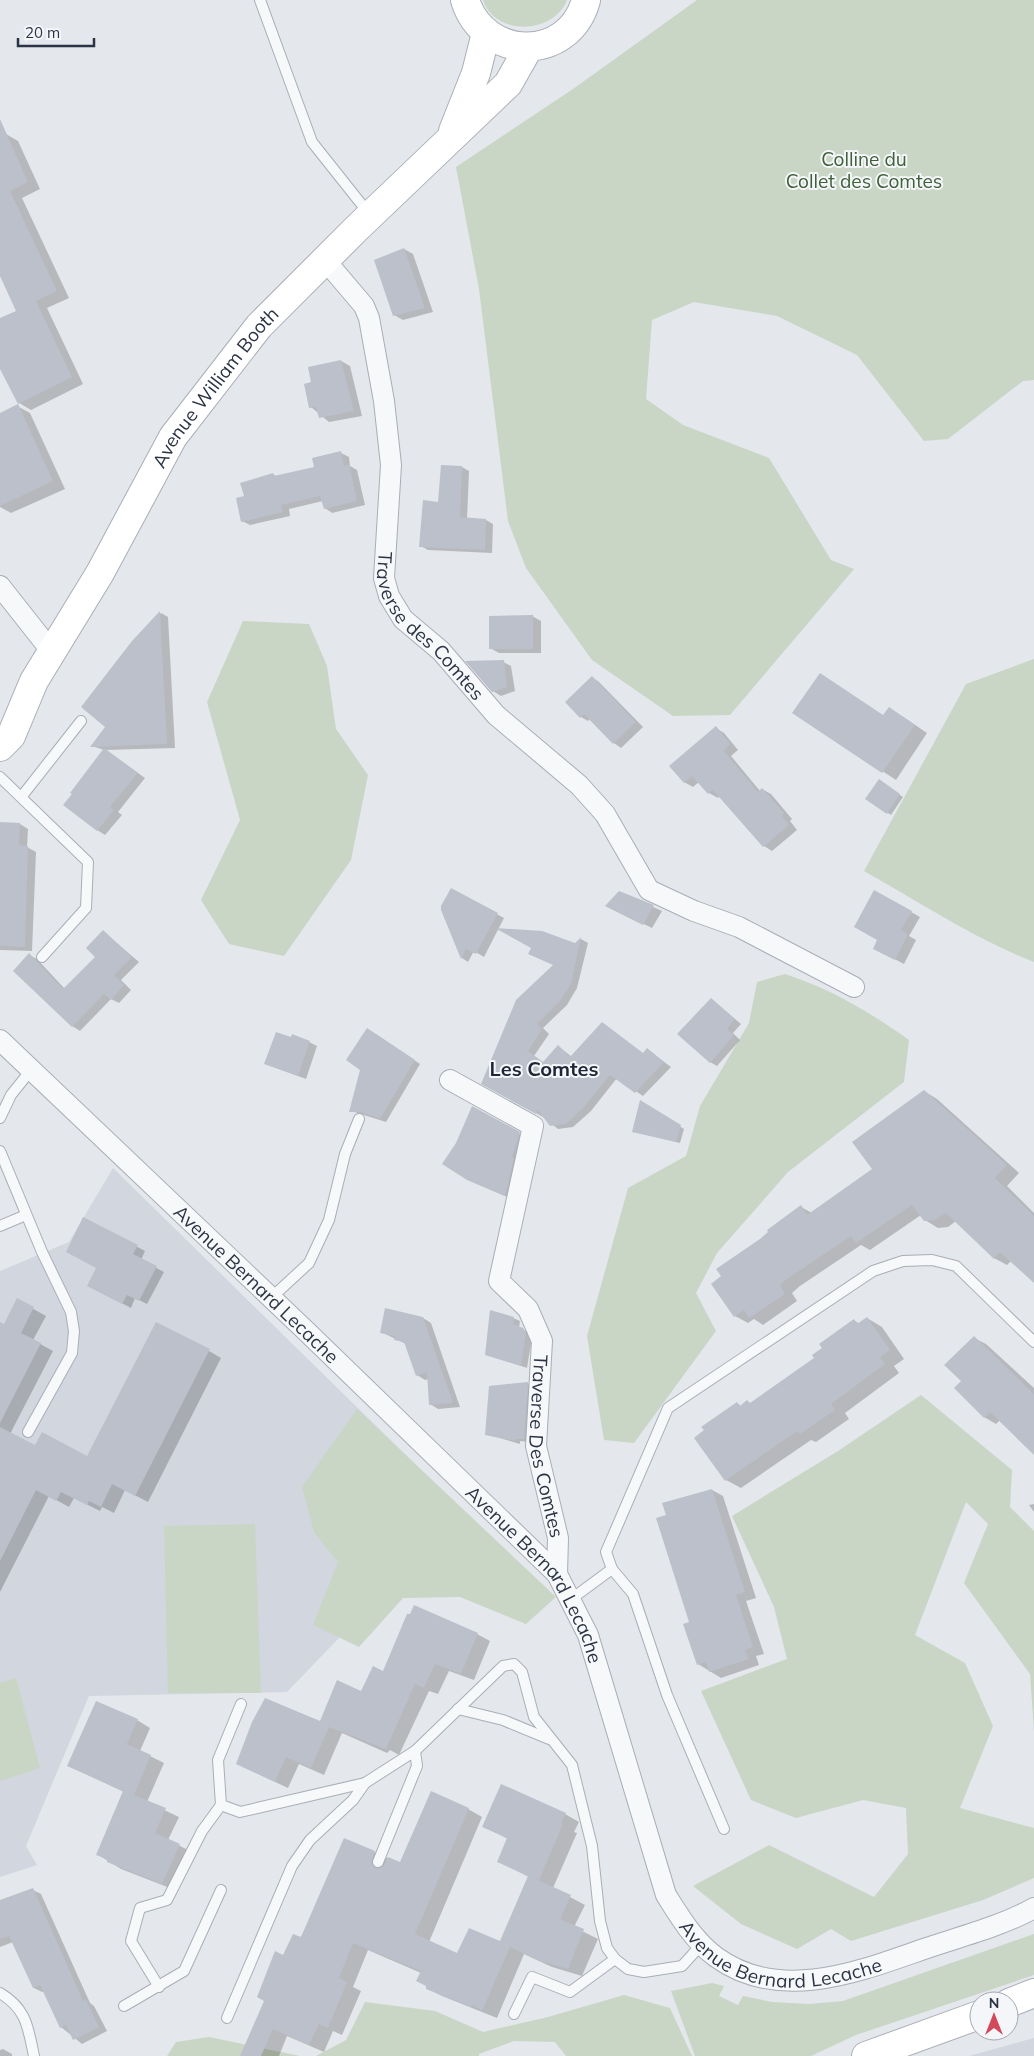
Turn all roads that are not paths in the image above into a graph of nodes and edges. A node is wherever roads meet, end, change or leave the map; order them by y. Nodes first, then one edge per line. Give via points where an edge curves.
1 (260, 0) edge
2 (464, 0) edge
3 (591, 3) edge
4 (486, 33) junction
5 (529, 47) junction
6 (451, 137) junction
7 (370, 216) junction
8 (324, 260) junction
9 (0, 586) edge
10 (52, 652) junction
11 (34, 680) junction
12 (0, 713) edge
13 (81, 720) dead end
14 (0, 747) edge
15 (0, 778) edge
16 (22, 796) junction
17 (42, 957) dead end
18 (854, 986) dead end
19 (0, 1040) edge
20 (31, 1070) junction
21 (450, 1080) dead end
22 (0, 1118) edge
23 (359, 1119) dead end
24 (0, 1150) edge
25 (26, 1215) junction
26 (0, 1226) edge
27 (271, 1298) junction
28 (1034, 1342) edge
29 (28, 1432) dead end
30 (612, 1569) junction
31 (557, 1574) junction
32 (570, 1600) junction
33 (241, 1704) dead end
34 (458, 1709) junction
35 (552, 1740) junction
36 (415, 1751) junction
37 (364, 1783) junction
38 (221, 1805) junction
39 (724, 1829) dead end
40 (378, 1862) dead end
41 (221, 1890) dead end
42 (1031, 1910) edge
43 (701, 1945) junction
44 (615, 1959) junction
45 (159, 1987) junction
46 (0, 1993) edge
47 (1034, 1993) edge
48 (1019, 1999) edge
49 (124, 2006) dead end
50 (1034, 2008) edge
51 (1019, 2010) edge
52 (514, 2014) dead end
53 (227, 2018) dead end
54 (969, 2019) edge
55 (34, 2056) edge
56 (866, 2056) edge

1 - 7 lane via 312,142
2 - 4 street
3 - 5 street via 562,36 546,44
4 - 5 street via 514,46
4 - 6 street, Avenue William Booth via 476,73
5 - 6 street, Avenue William Booth via 508,84
6 - 7 street, Avenue William Booth
7 - 8 street, Avenue William Booth
8 - 10 street, Avenue William Booth via 259,326 173,437 100,573
8 - 18 street, Traverse des Comtes via 364,306 369,318 384,401 391,465 384,578 389,596 403,619 441,651 496,715 579,785 605,814 649,890 739,927
9 - 10 street
10 - 11 street, Avenue William Booth
11 - 12 street, Avenue William Booth
11 - 14 street, Avenue William Booth via 11,736
13 - 16 lane
15 - 16 lane
16 - 17 lane via 88,862 86,908
19 - 20 street, Avenue Bernard Lecache
20 - 22 lane via 11,1095
20 - 27 street, Avenue Bernard Lecache
21 - 31 street, Traverse Des Comtes via 533,1126 499,1281 528,1309 542,1341 536,1446 558,1538
23 - 27 lane via 345,1154 329,1220 309,1263
24 - 25 lane
25 - 26 lane
25 - 29 lane via 71,1312 74,1331 72,1353
27 - 31 street, Avenue Bernard Lecache
28 - 30 lane via 956,1266 932,1260 903,1260 874,1272 668,1408 606,1552
30 - 32 lane
30 - 39 lane via 633,1594 667,1695
31 - 32 street, Avenue Bernard Lecache
32 - 43 street, Avenue Bernard Lecache via 588,1635 666,1895
33 - 38 lane via 218,1760
34 - 35 lane via 503,1720
34 - 35 lane via 503,1666 514,1664 522,1672 534,1717
34 - 36 lane
35 - 44 lane via 572,1765 592,1846 600,1921 607,1948
36 - 37 lane
36 - 40 lane via 417,1766
37 - 38 lane via 256,1810 240,1812
37 - 53 lane via 354,1800 310,1840 292,1866
38 - 45 lane via 202,1831 167,1900 140,1908 132,1941
41 - 45 lane via 184,1971
42 - 43 street, Avenue Bernard Lecache via 872,1967 843,1976 812,1980 765,1978 716,1958
43 - 44 lane via 682,1966 644,1972 628,1969
44 - 52 lane via 570,1992 532,1977
45 - 49 lane
46 - 55 lane via 14,2002 28,2026
47 - 48 street
50 - 51 street
54 - 56 street

